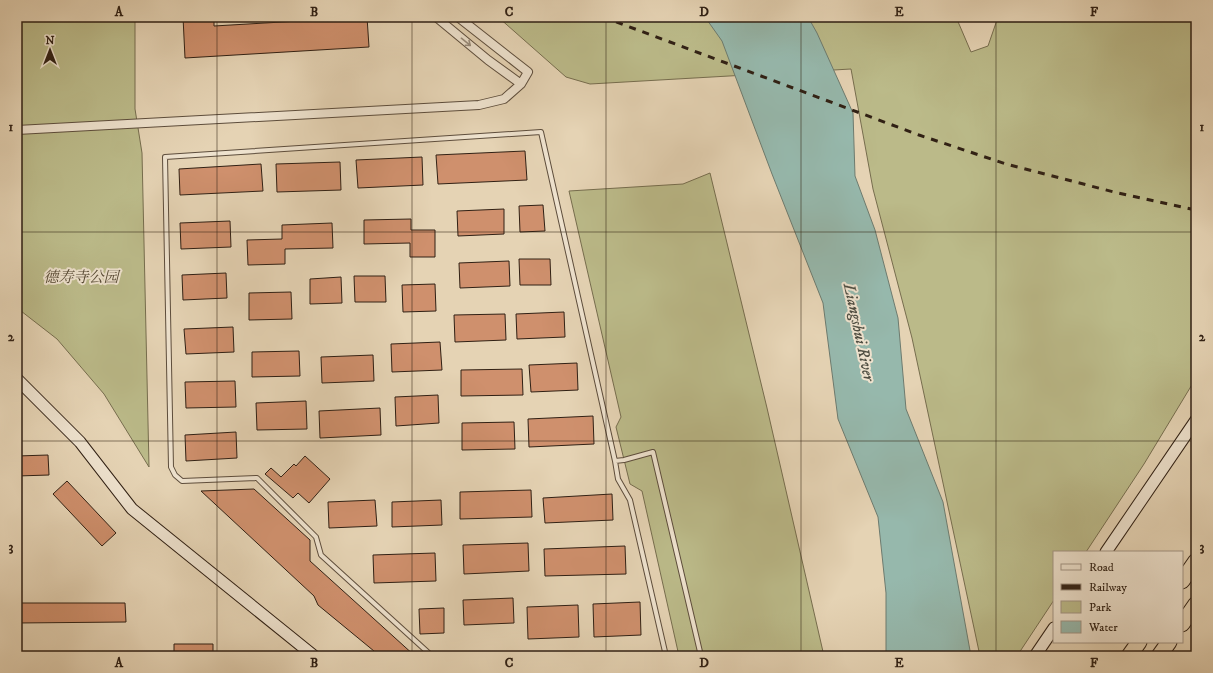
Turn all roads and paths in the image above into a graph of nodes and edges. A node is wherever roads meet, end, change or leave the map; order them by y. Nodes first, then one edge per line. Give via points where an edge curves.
1 (436, 17) edge
2 (458, 17) edge
3 (521, 84) junction
4 (17, 130) edge
5 (17, 380) edge
6 (1196, 420) edge
7 (615, 461) junction
8 (1107, 551) edge
9 (1196, 561) edge
10 (1183, 580) edge
11 (1196, 604) edge
12 (1183, 623) edge
13 (1053, 629) edge
14 (1138, 643) edge
15 (1168, 643) edge
16 (314, 656) edge
17 (432, 656) edge
18 (666, 656) edge
19 (701, 656) edge
20 (1035, 656) edge
21 (1129, 656) edge
22 (1159, 656) edge

1 -> 3 street
2 - 3 street via 528,72
3 - 4 street via 504,99 479,105
5 - 16 street via 80,442 132,509
6 - 8 street
7 - 17 lane via 541,132 165,157 171,467 175,475 182,481 257,478 316,537 321,555
7 - 18 lane via 618,479 630,500
7 - 19 lane via 653,452
9 - 10 highway
11 - 12 highway
13 - 20 street
14 - 21 highway
15 - 22 highway

